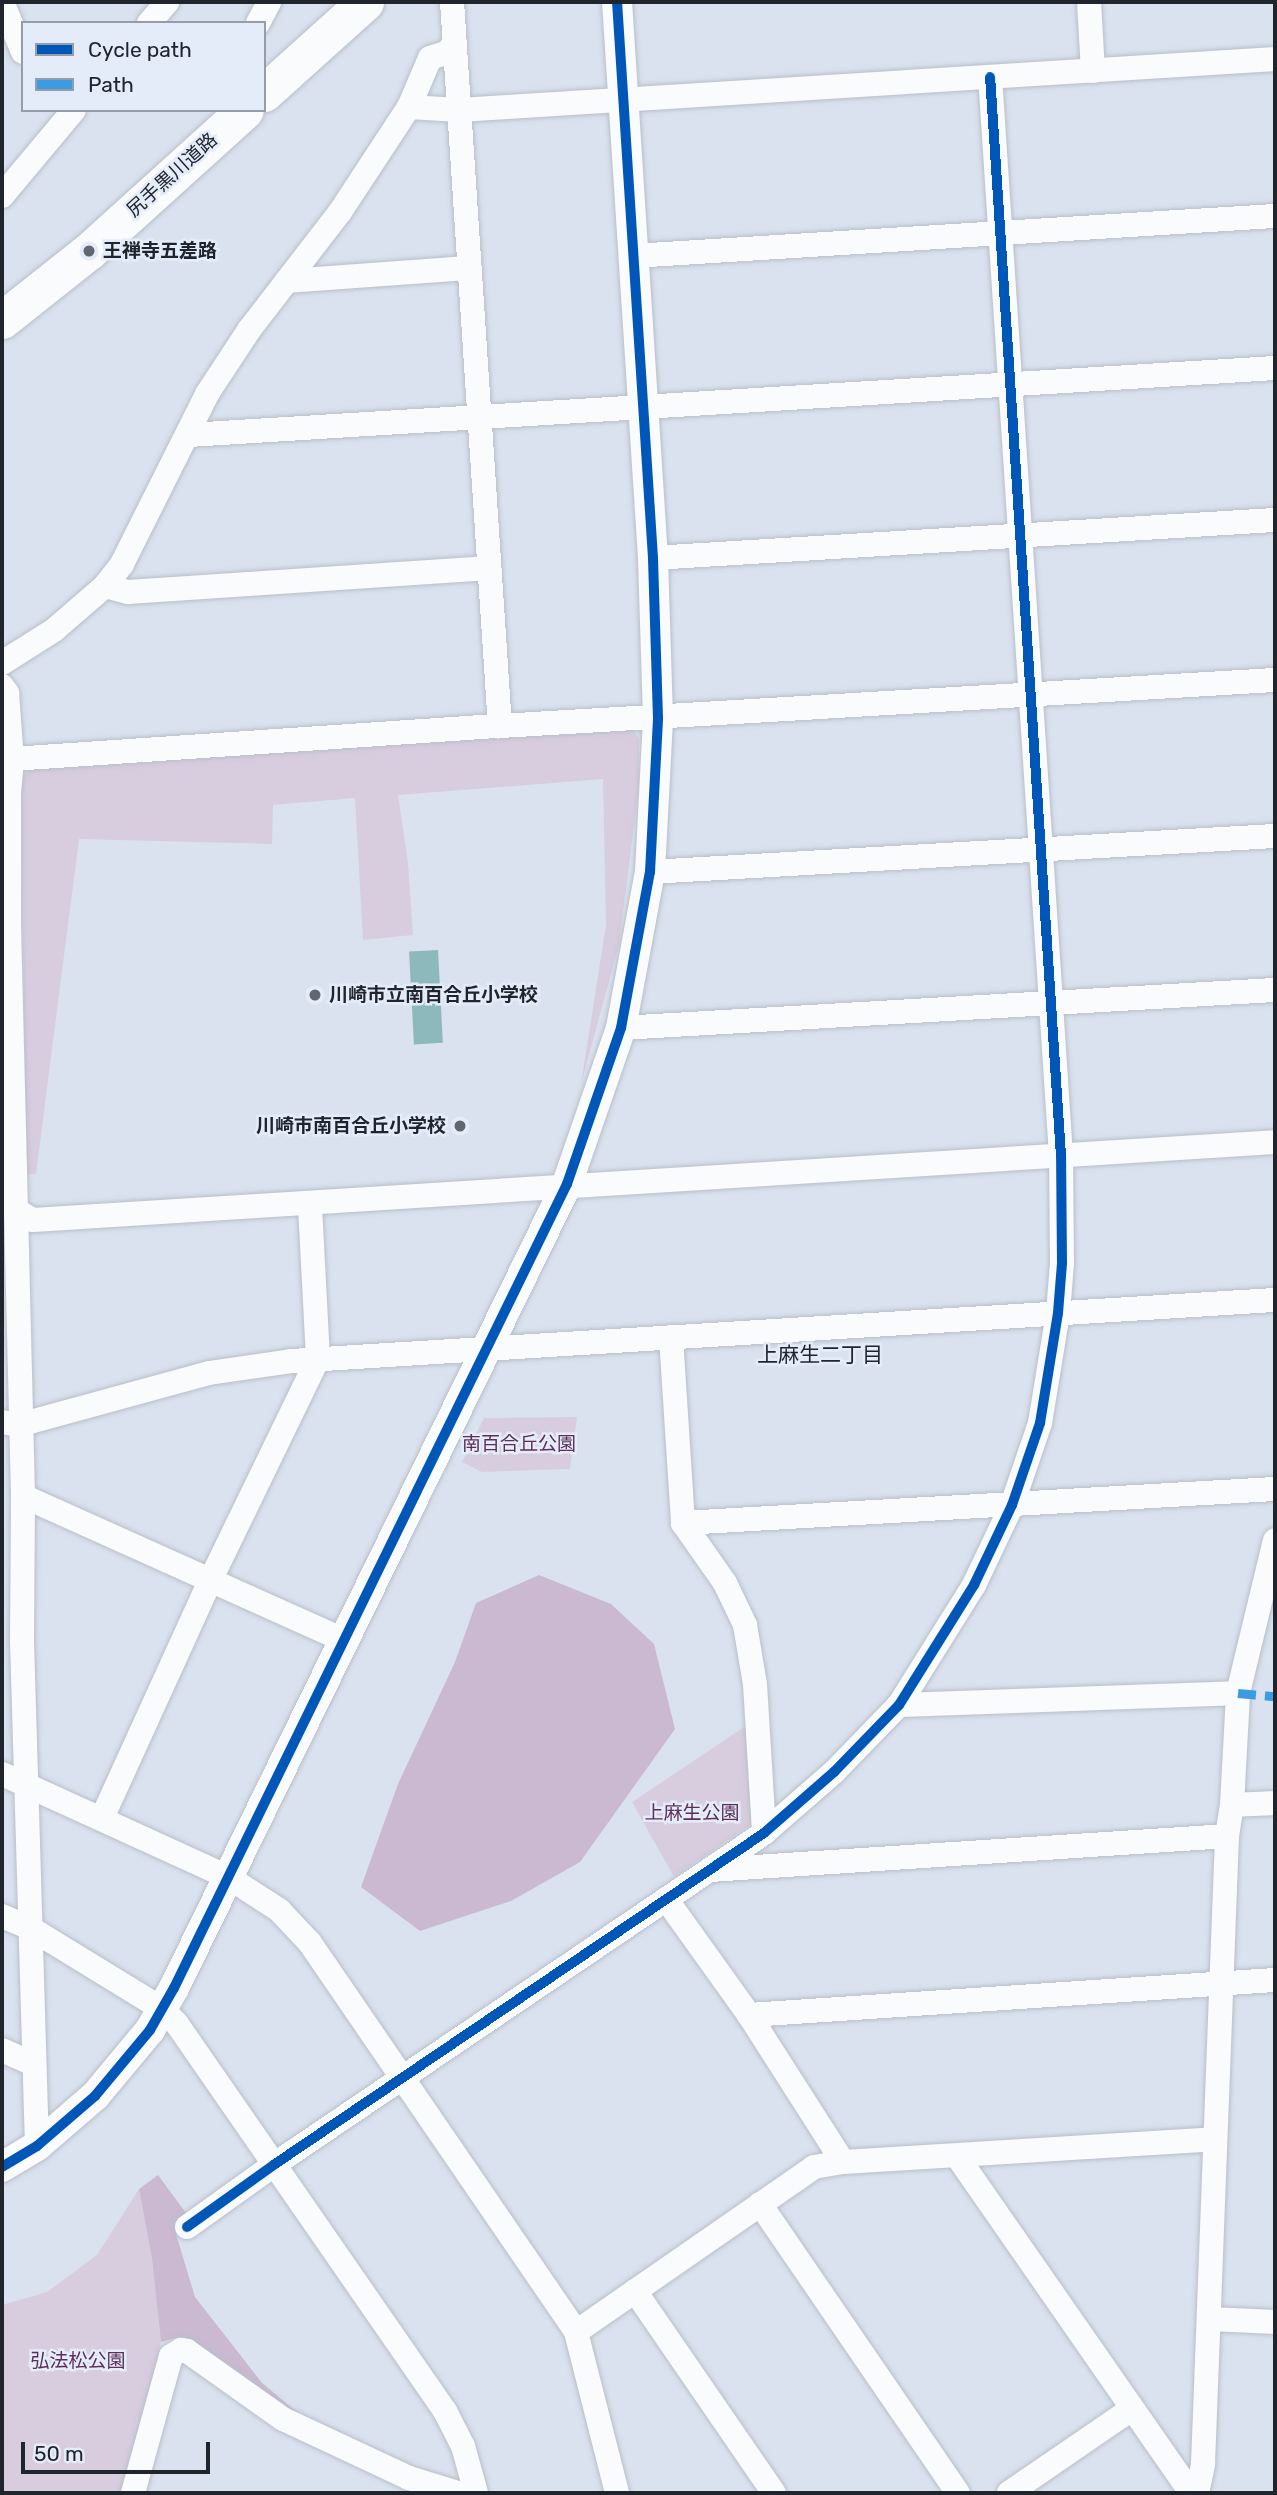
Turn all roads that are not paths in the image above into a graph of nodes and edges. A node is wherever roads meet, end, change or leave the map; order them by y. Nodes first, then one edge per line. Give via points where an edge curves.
1 (2, 2) edge
2 (167, 2) edge
3 (269, 2) edge
4 (365, 2) edge
5 (452, 2) edge
6 (617, 2) edge
7 (1089, 2) edge
8 (147, 15) edge
9 (259, 21) edge
10 (455, 42) junction
11 (21, 47) edge
12 (1275, 59) edge
13 (1093, 71) junction
14 (990, 77) junction
15 (266, 91) edge
16 (623, 99) junction
17 (409, 107) junction
18 (459, 110) junction
19 (70, 112) edge
20 (243, 112) edge
21 (52, 121) edge
22 (2, 197) edge
23 (1275, 215) edge
24 (1000, 233) junction
25 (633, 256) junction
26 (470, 268) junction
27 (287, 281) junction
28 (2, 320) edge
29 (1275, 368) edge
30 (1010, 384) junction
31 (643, 407) junction
32 (479, 416) junction
33 (189, 435) junction
34 (1275, 520) edge
35 (1020, 536) junction
36 (653, 558) junction
37 (489, 568) junction
38 (105, 586) junction
39 (2, 663) edge
40 (1275, 680) edge
41 (2, 686) edge
42 (1030, 695) junction
43 (658, 718) junction
44 (499, 726) junction
45 (12, 759) junction
46 (5, 791) edge
47 (1275, 836) edge
48 (1040, 849) junction
49 (650, 872) junction
50 (6, 924) edge
51 (1275, 990) edge
52 (1051, 1003) junction
53 (621, 1028) junction
54 (7, 1066) edge
55 (1275, 1142) edge
56 (1061, 1156) junction
57 (567, 1184) junction
58 (310, 1204) junction
59 (8, 1206) edge
60 (1275, 1300) edge
61 (1058, 1313) junction
62 (671, 1337) junction
63 (10, 1338) edge
64 (485, 1349) junction
65 (318, 1359) junction
66 (11, 1424) edge
67 (1275, 1489) edge
68 (23, 1496) junction
69 (1012, 1505) junction
70 (683, 1523) junction
71 (1275, 1539) edge
72 (211, 1580) junction
73 (12, 1636) edge
74 (343, 1640) junction
75 (1238, 1693) junction
76 (899, 1705) junction
77 (2, 1774) edge
78 (26, 1785) junction
79 (1275, 1803) edge
80 (1232, 1805) junction
81 (102, 1818) junction
82 (764, 1833) junction
83 (1227, 1836) junction
84 (709, 1870) junction
85 (228, 1877) junction
86 (666, 1899) junction
87 (2, 1916) edge
88 (30, 1928) junction
89 (1275, 1980) edge
90 (1222, 1984) junction
91 (162, 2008) junction
92 (749, 2015) junction
93 (2, 2050) edge
94 (34, 2064) junction
95 (403, 2077) junction
96 (1214, 2140) junction
97 (37, 2146) junction
98 (957, 2156) junction
99 (844, 2162) junction
100 (275, 2164) junction
101 (2, 2167) edge
102 (760, 2204) junction
103 (187, 2227) dead end
104 (635, 2291) junction
105 (1210, 2319) junction
106 (1275, 2322) edge
107 (576, 2332) junction
108 (1130, 2410) junction
109 (133, 2493) edge
110 (458, 2493) edge
111 (475, 2493) edge
112 (617, 2493) edge
113 (774, 2493) edge
114 (958, 2493) edge
115 (1009, 2493) edge
116 (1191, 2493) edge
117 (1197, 2493) edge

1 - 11 street
2 - 8 street
3 - 9 street
4 - 15 main road
5 - 10 street
6 - 16 street
7 - 13 street
10 - 17 street via 448,52 430,58
10 - 18 street
12 - 13 street
13 - 14 street
14 - 16 street
14 - 24 street
16 - 18 street
16 - 25 street
17 - 18 street
17 - 27 street via 340,212
18 - 26 street
19 - 21 street
20 - 28 main road, 尻手黒川道路 via 89,251
21 - 22 street
23 - 24 street
24 - 25 street
24 - 30 street
25 - 31 street
26 - 27 street
26 - 32 street
27 - 33 street via 207,394
29 - 30 street
30 - 31 street
30 - 35 street
31 - 32 street
31 - 36 street
32 - 33 street
32 - 37 street
33 - 38 street via 122,564
34 - 35 street
35 - 36 street
35 - 42 street
36 - 43 street
37 - 38 street via 128,592
37 - 44 street
38 - 39 street via 54,630
40 - 42 street
41 - 45 street via 7,693
42 - 43 street
42 - 48 street
43 - 44 street
43 - 49 street
44 - 45 street
45 - 46 street
46 - 50 street
47 - 48 street
48 - 49 street
48 - 52 street
49 - 53 street
50 - 54 street
51 - 52 street
52 - 53 street
52 - 56 street
53 - 57 street
54 - 59 street
55 - 56 street
56 - 57 street
56 - 61 street
57 - 58 street
57 - 64 street
58 - 59 street via 33,1220
58 - 65 street
59 - 63 street
60 - 61 street
61 - 62 street
61 - 69 street via 1040,1423
62 - 64 street
62 - 70 street
63 - 66 street
64 - 65 street
64 - 74 street
65 - 66 street via 209,1373
65 - 72 street
66 - 68 street
67 - 69 street
68 - 72 street
68 - 73 street
69 - 70 street
69 - 76 street via 974,1585
70 - 82 street via 725,1583 745,1625 755,1684
71 - 75 street
72 - 74 street
72 - 81 street
73 - 78 street
74 - 85 street
75 - 76 street
75 - 80 street
76 - 82 street via 834,1772
77 - 78 street
78 - 81 street
78 - 88 street
79 - 80 street
80 - 83 street
81 - 85 street
82 - 84 street
83 - 84 street
83 - 90 street
84 - 86 street
85 - 91 street
85 - 95 street via 279,1910 310,1943
86 - 92 street
86 - 95 street
87 - 88 street
88 - 91 street
88 - 94 street
89 - 90 street
90 - 92 street
90 - 96 street
91 - 97 street via 94,2096
91 - 100 street
92 - 99 street
93 - 94 street
94 - 97 street
95 - 100 street
95 - 107 street
96 - 98 street
96 - 105 street
97 - 101 street
98 - 99 street
98 - 108 street
99 - 102 street via 814,2167
100 - 103 street
100 - 111 street via 445,2412 463,2446
102 - 104 street
102 - 114 street
104 - 107 street
104 - 113 street
105 - 106 street
105 - 117 street via 1203,2464
107 - 112 street
108 - 115 street
108 - 116 street
109 - 110 street via 171,2356 181,2350 283,2419 409,2478

